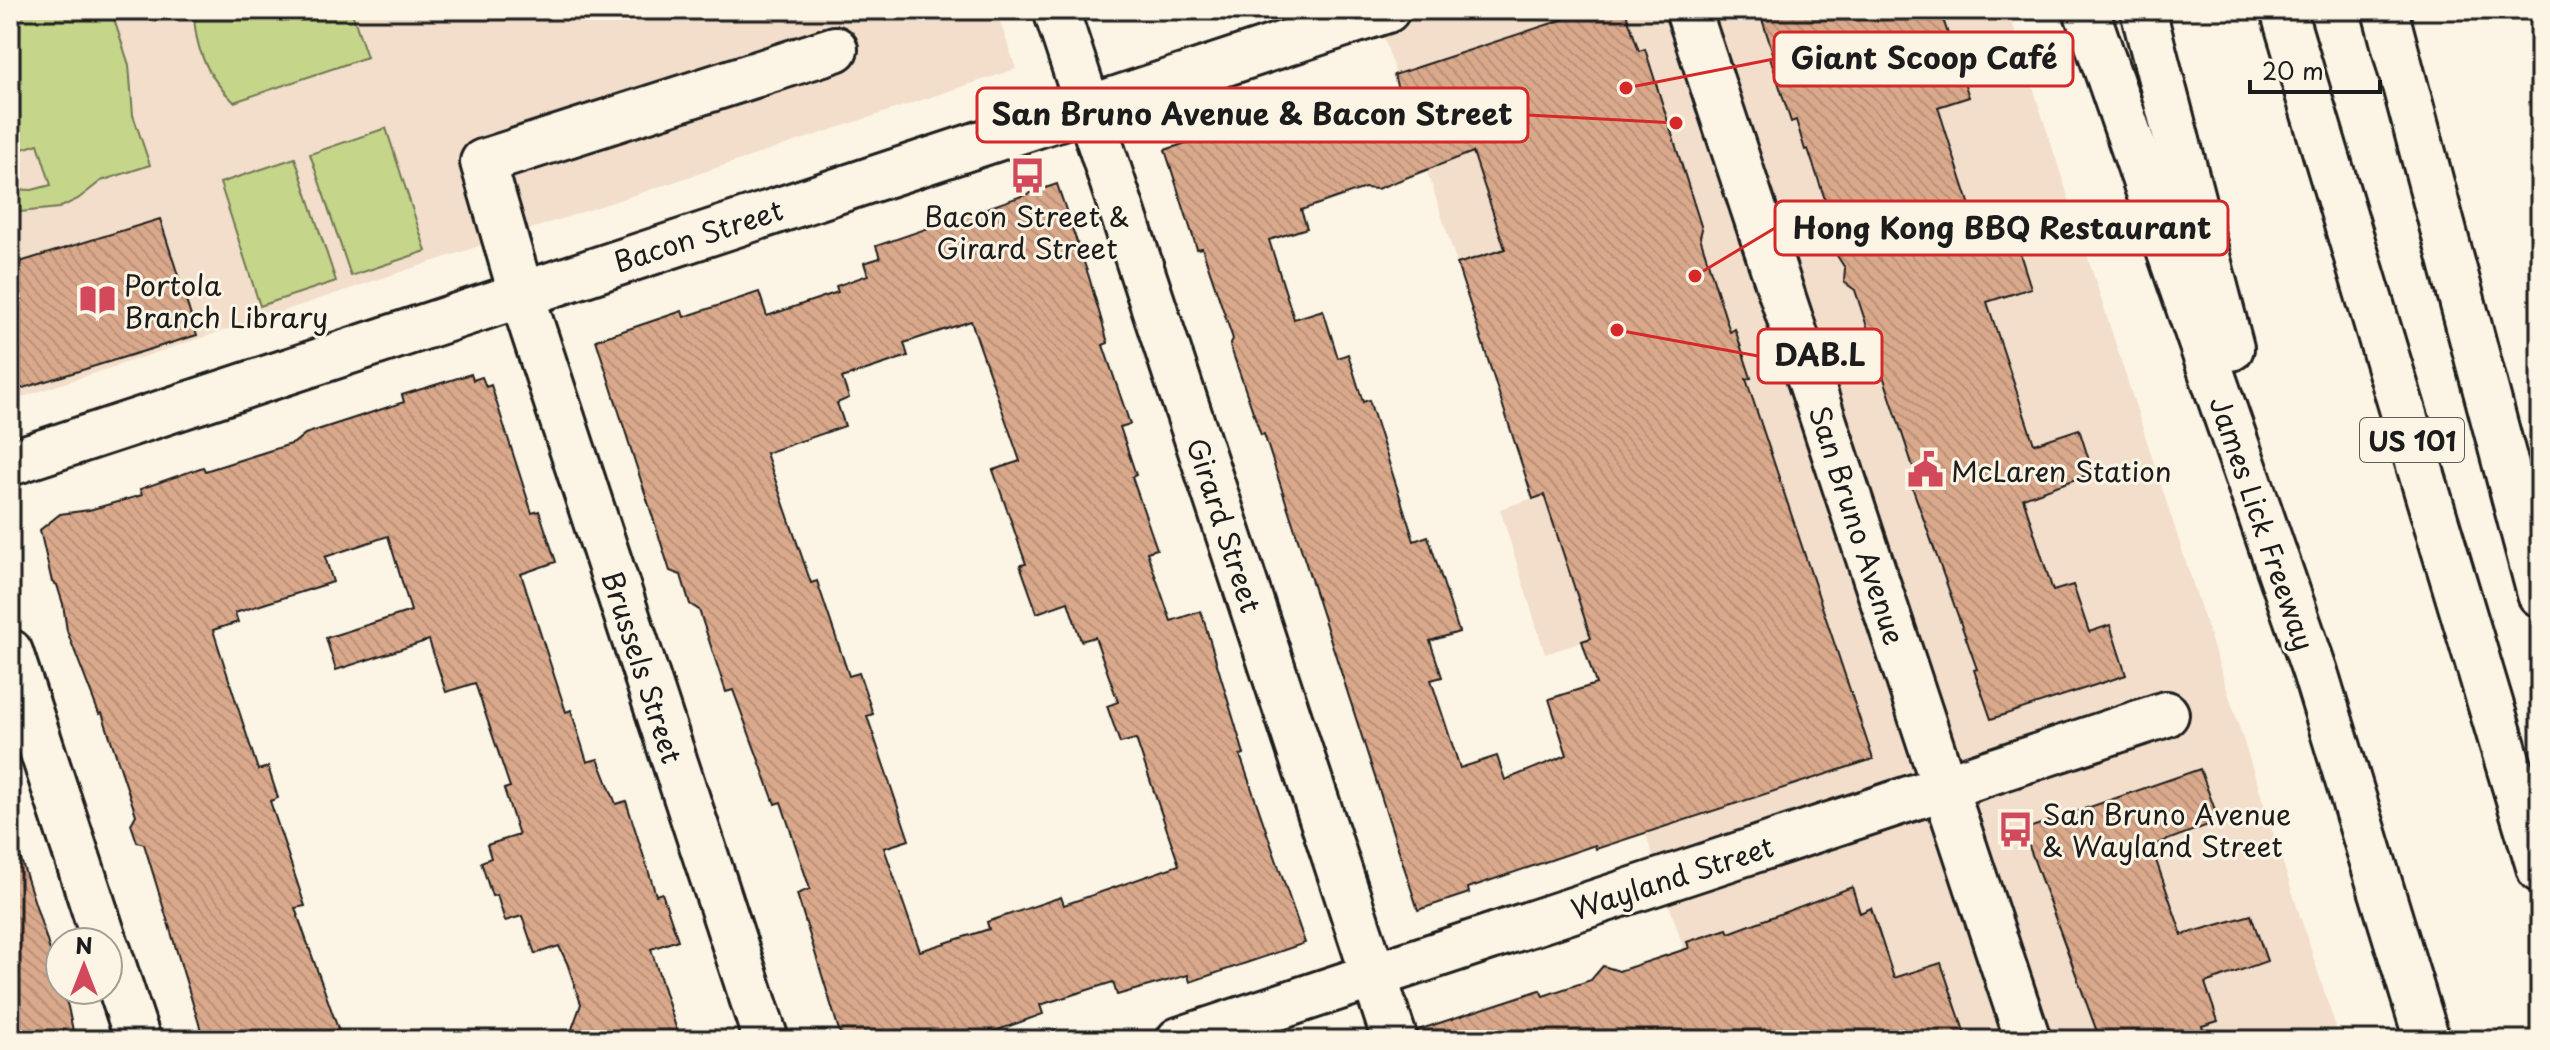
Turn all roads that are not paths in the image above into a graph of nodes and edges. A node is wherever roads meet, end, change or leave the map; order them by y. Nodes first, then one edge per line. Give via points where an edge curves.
1 (1056, 10) edge
2 (1387, 10) edge
3 (1688, 10) edge
4 (2086, 10) edge
5 (2143, 10) edge
6 (2283, 10) edge
7 (2385, 10) edge
8 (835, 49) dead end
9 (1088, 108) junction
10 (521, 293) junction
11 (10, 463) edge
12 (2540, 594) edge
13 (10, 652) edge
14 (2315, 672) junction
15 (2166, 714) dead end
16 (1945, 788) junction
17 (2540, 870) edge
18 (100, 926) edge
19 (1374, 975) junction
20 (124, 998) edge
21 (138, 1040) edge
22 (766, 1040) edge
23 (1179, 1040) edge
24 (1395, 1040) edge
25 (2028, 1040) edge
26 (2427, 1040) edge

1 - 9 main road, Girard Street
2 - 9 main road, Bacon Street
3 - 16 main road, San Bruno Avenue
4 - 14 main road, James Lick Freeway
5 - 14 main road
6 - 17 main road, US 101
7 - 12 main road
8 - 10 main road, Brussels Street via 483,162
9 - 10 main road, Bacon Street
9 - 19 main road, Girard Street
10 - 11 main road, Bacon Street
10 - 22 main road, Brussels Street
13 - 18 main road
14 - 26 main road, James Lick Freeway
15 - 16 main road, Wayland Street
16 - 19 main road, Wayland Street
16 - 25 main road, San Bruno Avenue
19 - 23 main road, Wayland Street
19 - 24 main road, Girard Street
20 - 21 main road

